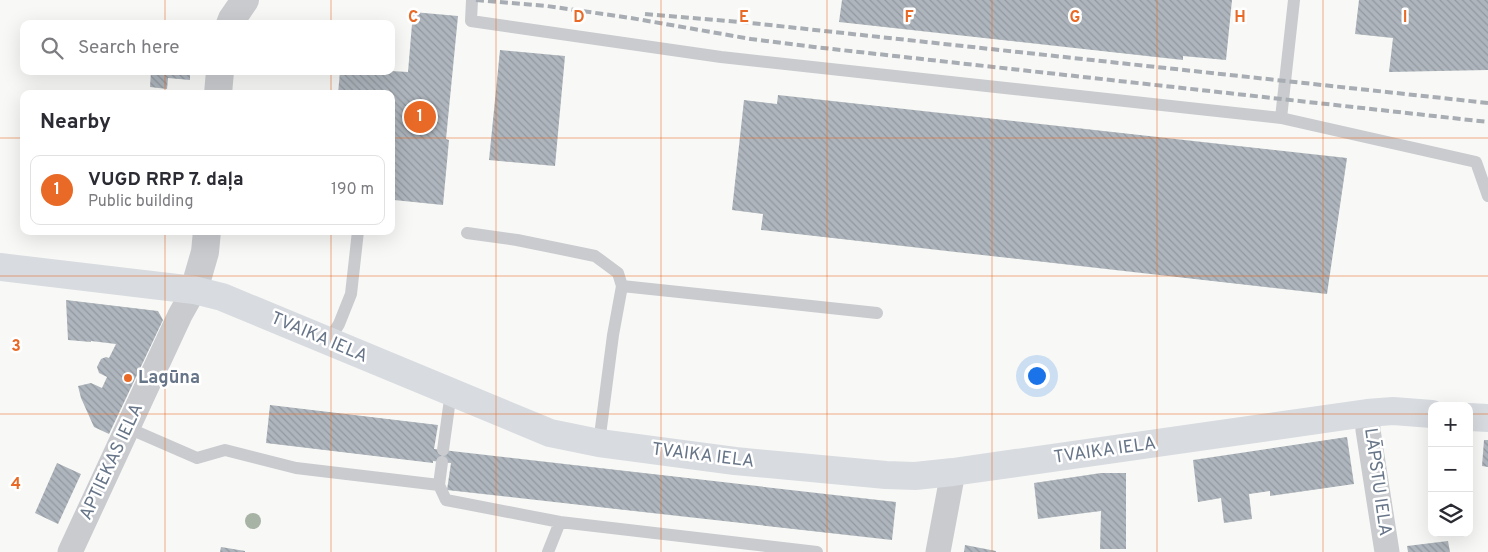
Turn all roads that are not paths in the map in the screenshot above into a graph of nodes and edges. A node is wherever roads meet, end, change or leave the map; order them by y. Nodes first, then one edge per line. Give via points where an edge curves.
1 (245, 0) edge
2 (472, 0) edge
3 (1294, 0) edge
4 (232, 20) edge
5 (220, 75) edge
6 (218, 90) edge
7 (1281, 118) junction
8 (1488, 196) edge
9 (466, 233) dead end
10 (207, 235) edge
11 (358, 235) edge
12 (0, 267) edge
13 (622, 286) junction
14 (194, 290) junction
15 (877, 313) dead end
16 (328, 342) junction
17 (451, 392) junction
18 (1367, 413) junction
19 (1428, 414) edge
20 (1473, 417) edge
21 (1488, 418) edge
22 (128, 428) junction
23 (599, 443) junction
24 (953, 472) junction
25 (439, 485) junction
26 (560, 522) junction
27 (70, 552) edge
28 (548, 552) edge
29 (817, 552) edge
30 (938, 552) edge
31 (1387, 552) edge

1 - 4 street
2 - 7 lane via 471,21 527,30 721,57
3 - 7 lane
5 - 6 street
7 - 8 lane via 1476,162
9 - 13 lane via 595,256 618,273
10 - 14 street
11 - 16 lane via 351,294
12 - 14 main road, TVAIKA IELA
13 - 15 lane
13 - 23 lane
14 - 16 main road, TVAIKA IELA via 222,297
14 - 22 street, APTIEKAS IELA
16 - 17 main road, TVAIKA IELA
17 - 23 main road, TVAIKA IELA via 550,433
17 - 25 lane
18 - 19 main road, TVAIKA IELA
18 - 24 main road, TVAIKA IELA
18 - 31 street, LĀPSTU IELA
20 - 21 main road
22 - 25 lane via 197,458 225,450 296,468
22 - 27 street, APTIEKAS IELA
23 - 24 main road, TVAIKA IELA via 736,461 886,475
24 - 30 street
25 - 26 lane via 446,500
26 - 28 lane
26 - 29 lane

